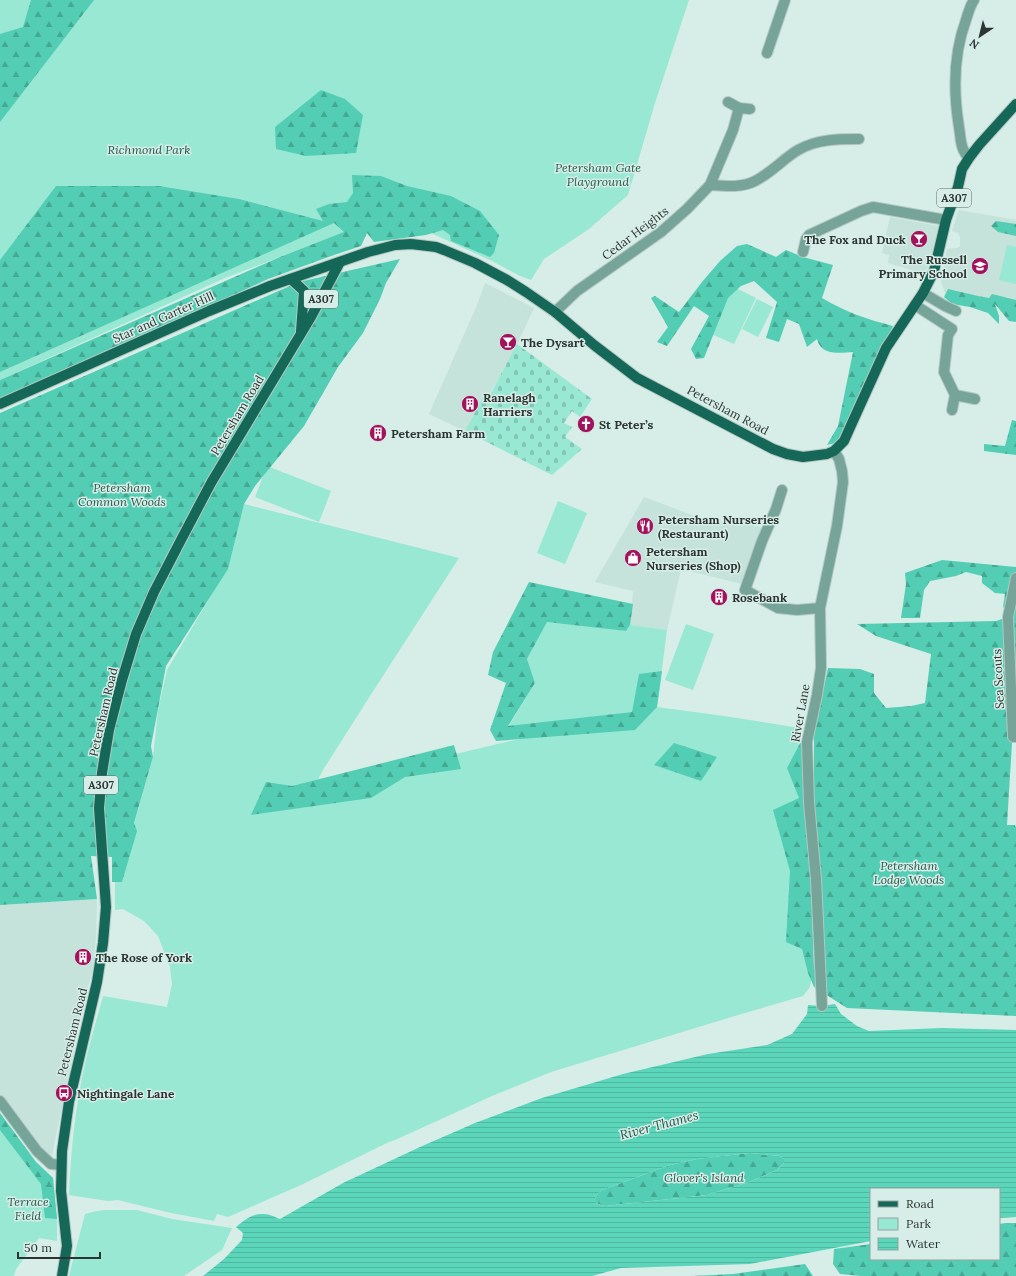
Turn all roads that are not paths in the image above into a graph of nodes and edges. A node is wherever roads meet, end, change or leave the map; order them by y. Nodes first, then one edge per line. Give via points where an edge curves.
1 (784, 0) edge
2 (974, 0) edge
3 (767, 53) dead end
4 (728, 102) dead end
5 (1016, 104) edge
6 (739, 108) junction
7 (750, 109) dead end
8 (859, 139) dead end
9 (969, 158) junction
10 (710, 185) junction
11 (946, 220) junction
12 (803, 252) dead end
13 (340, 262) junction
14 (291, 279) junction
15 (923, 293) junction
16 (915, 305) junction
17 (956, 311) dead end
18 (555, 312) junction
19 (300, 335) junction
20 (955, 395) junction
21 (974, 399) dead end
22 (0, 404) edge
23 (952, 410) dead end
24 (834, 451) junction
25 (782, 490) dead end
26 (1016, 578) edge
27 (820, 608) junction
28 (1016, 737) edge
29 (822, 1006) dead end
30 (0, 1101) edge
31 (61, 1165) junction
32 (62, 1276) edge

1 - 3 street
2 - 9 street via 961,34 954,82 962,148
4 - 6 street
5 - 9 main road, A307
6 - 7 street
6 - 10 street, Cedar Heights via 733,130
8 - 10 street via 820,141 799,149 755,181 731,186
9 - 11 main road, A307 via 962,170
10 - 18 street, Cedar Heights via 662,232 577,291
11 - 12 street via 870,207 809,235
11 - 15 main road, A307 via 934,271
13 - 14 main road, Star and Garter Hill
13 - 18 main road, Petersham Road via 395,245 436,247 463,257 508,280
13 - 19 main road, Petersham Road / A307
14 - 19 main road, Petersham Road / A307 via 304,290
14 - 22 main road, Star and Garter Hill via 209,311
15 - 16 main road, A307
15 - 17 street
16 - 20 street via 952,329 948,335 944,372
16 - 24 main road, A307 via 886,348 844,442
18 - 24 main road, Petersham Road via 636,378 772,449 803,457
19 - 31 main road, Petersham Road / A307 via 211,483 154,592 136,634 122,680 109,730 99,808 106,907 103,943 98,982 69,1102
20 - 21 street
20 - 23 street
24 - 27 street, River Lane via 839,459 843,482 838,526
25 - 27 street via 745,590 778,608
26 - 28 street, Sea Scouts via 1008,617 1013,737
27 - 29 street, River Lane via 821,668 807,742
30 - 31 street via 37,1151 51,1164
31 - 32 main road, Petersham Road / A307 via 66,1231

